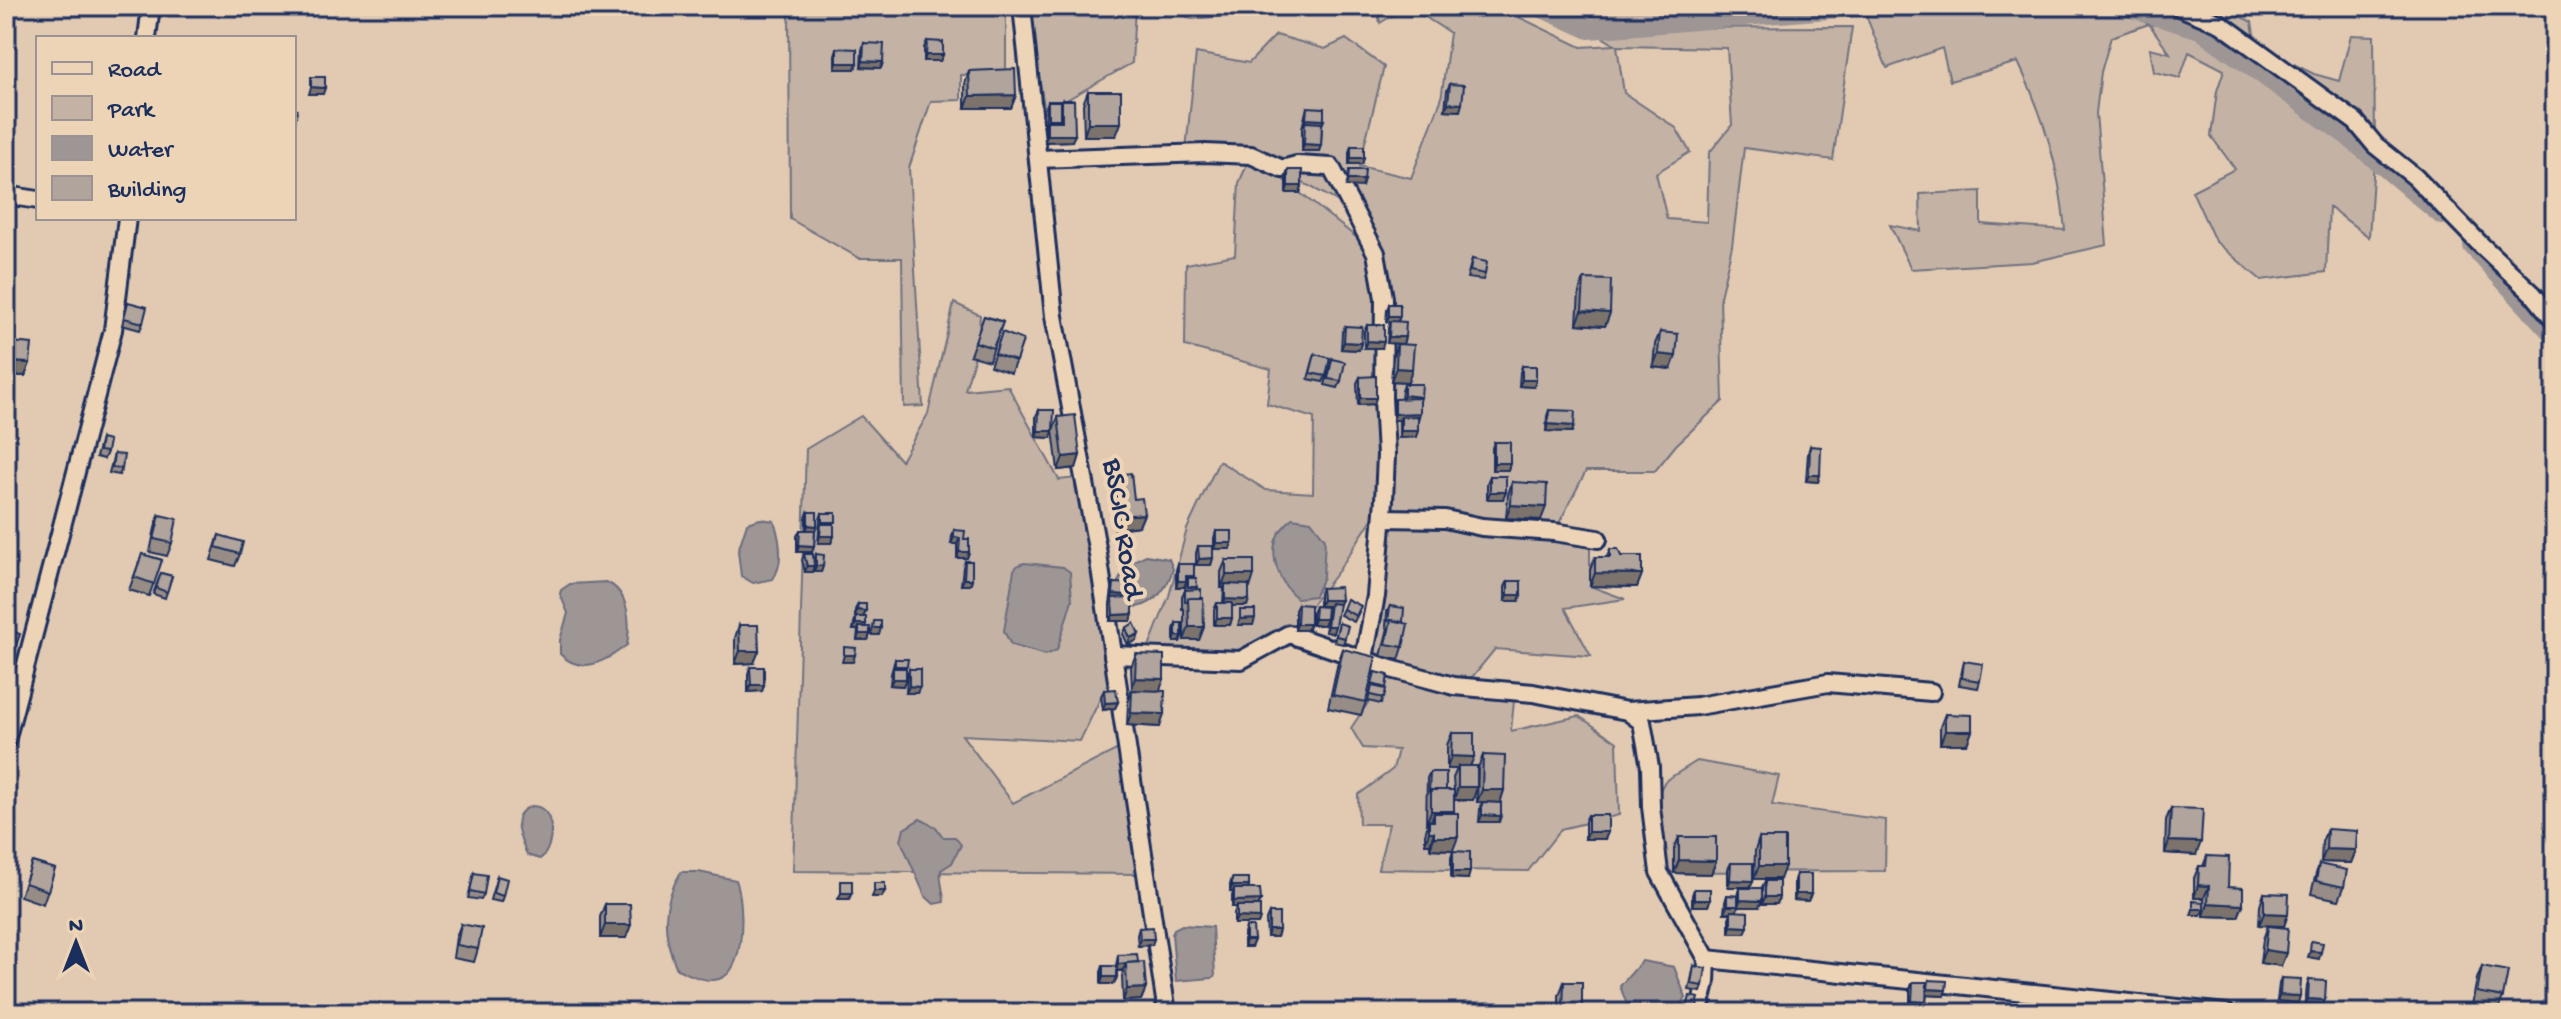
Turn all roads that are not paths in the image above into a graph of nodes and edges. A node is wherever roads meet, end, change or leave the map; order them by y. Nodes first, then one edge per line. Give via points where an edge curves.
1 (151, 6) edge
2 (1022, 6) edge
3 (2177, 6) edge
4 (147, 36) edge
5 (1038, 159) junction
6 (6, 195) edge
7 (36, 200) edge
8 (127, 220) edge
9 (2555, 321) edge
10 (1383, 518) junction
11 (1598, 539) dead end
12 (1113, 655) junction
13 (1364, 658) junction
14 (1931, 692) dead end
15 (1627, 711) junction
16 (6, 741) edge
17 (1707, 959) junction
18 (1167, 1013) edge
19 (1699, 1013) edge
20 (2226, 1013) edge

1 - 4 street
2 - 5 street, BSCIC Road
3 - 9 street via 2221,24 2356,122
5 - 10 street via 1205,153 1251,155 1282,169 1331,167 1376,253 1384,298
5 - 12 street, BSCIC Road via 1054,316
6 - 7 street
8 - 16 street via 113,330
10 - 11 street via 1445,519
10 - 13 street
12 - 13 street via 1241,660 1289,634
12 - 18 street, BSCIC Road
13 - 15 street via 1454,686 1533,693
14 - 15 street via 1828,683 1698,706
15 - 17 street via 1642,722 1659,872
17 - 19 street
17 - 20 street

